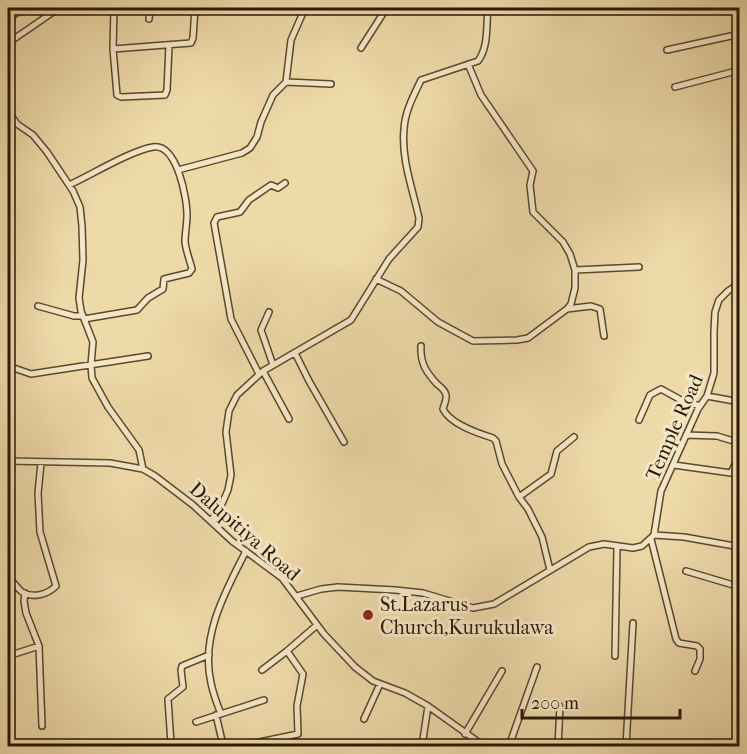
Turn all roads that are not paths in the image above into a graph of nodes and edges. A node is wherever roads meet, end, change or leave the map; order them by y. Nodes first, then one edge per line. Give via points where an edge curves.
1 (24, 8) edge
2 (59, 8) edge
3 (114, 8) edge
4 (150, 8) edge
5 (195, 8) edge
6 (305, 8) edge
7 (384, 8) edge
8 (488, 8) edge
9 (8, 19) edge
10 (149, 19) dead end
11 (740, 34) edge
12 (8, 43) edge
13 (169, 45) junction
14 (361, 48) dead end
15 (113, 49) junction
16 (667, 50) dead end
17 (468, 64) junction
18 (740, 70) edge
19 (286, 82) junction
20 (331, 84) dead end
21 (675, 87) dead end
22 (8, 111) edge
23 (178, 170) junction
24 (285, 183) dead end
25 (69, 185) junction
26 (639, 267) dead end
27 (574, 270) junction
28 (376, 279) junction
29 (740, 283) edge
30 (38, 306) dead end
31 (567, 309) junction
32 (269, 312) dead end
33 (84, 317) junction
34 (604, 336) dead end
35 (421, 346) dead end
36 (295, 353) junction
37 (148, 356) dead end
38 (91, 365) junction
39 (273, 365) junction
40 (8, 366) edge
41 (261, 372) junction
42 (707, 396) junction
43 (740, 402) edge
44 (700, 406) junction
45 (289, 420) dead end
46 (639, 420) dead end
47 (686, 435) junction
48 (574, 437) dead end
49 (344, 442) dead end
50 (740, 443) edge
51 (8, 462) edge
52 (41, 463) junction
53 (740, 463) edge
54 (674, 465) junction
55 (143, 469) junction
56 (519, 498) junction
57 (211, 521) junction
58 (652, 537) junction
59 (740, 547) edge
60 (617, 548) junction
61 (246, 551) junction
62 (550, 570) junction
63 (686, 572) dead end
64 (8, 577) edge
65 (740, 587) edge
66 (25, 593) junction
67 (297, 596) junction
68 (633, 623) dead end
69 (317, 625) junction
70 (39, 646) junction
71 (287, 651) junction
72 (209, 655) junction
73 (8, 656) edge
74 (615, 656) dead end
75 (537, 667) dead end
76 (262, 670) dead end
77 (502, 671) dead end
78 (695, 671) dead end
79 (380, 684) junction
80 (264, 700) dead end
81 (428, 706) junction
82 (561, 706) dead end
83 (218, 715) junction
84 (364, 719) dead end
85 (196, 722) dead end
86 (42, 726) dead end
87 (465, 734) junction
88 (171, 744) dead end
89 (244, 745) dead end
90 (222, 747) edge
91 (422, 747) edge
92 (484, 747) edge
93 (509, 747) edge
94 (558, 747) edge
95 (626, 747) edge

1 - 9 street
2 - 12 street
3 - 15 street
4 - 10 street
5 - 13 street via 191,43
6 - 19 street via 291,40
7 - 14 street
8 - 17 street via 485,48 478,60
11 - 16 street
13 - 15 street
13 - 15 street via 165,95 117,95
17 - 27 street via 481,95 531,166 533,212 563,242
17 - 28 street via 421,80 409,106 404,129 406,161 418,227
18 - 21 street
19 - 20 street
19 - 23 street via 273,95 250,148
22 - 25 street via 17,124 33,135
23 - 25 street via 166,149 153,147
23 - 33 street via 186,202 185,243 192,269 164,279 163,290 137,310
24 - 41 street via 278,188 271,185 249,200 240,212 217,217 214,223 231,319
25 - 33 street via 80,207 83,260 79,298
26 - 27 street
27 - 31 street via 575,288
28 - 31 street via 401,291 438,322 473,340 528,338
28 - 36 street via 351,320
29 - 42 street, Temple Road via 719,300 715,312 714,373
30 - 33 street
31 - 34 street via 600,309
32 - 39 street via 261,330
33 - 38 street via 93,342
35 - 56 street via 423,366 446,392 442,409 459,423 496,441 502,464
36 - 39 street
36 - 49 street
37 - 38 street
38 - 40 street via 31,374
38 - 55 street via 92,378 139,450
39 - 41 street
41 - 45 street
41 - 57 street via 237,395 229,411 226,432 231,475 228,490
42 - 43 street
42 - 44 street, Temple Road
44 - 46 street via 661,389 651,395
44 - 47 street, Temple Road
47 - 50 street via 717,436
47 - 54 street, Temple Road
48 - 56 street via 557,451 551,474
51 - 52 street, Dalupitiya Road
52 - 55 street, Dalupitiya Road via 110,463
52 - 66 street via 40,532 56,586 49,593
53 - 54 street via 735,464 731,473
54 - 58 street, Temple Road via 661,491
55 - 57 street, Dalupitiya Road
56 - 62 street via 542,537
57 - 61 street, Dalupitiya Road
58 - 59 street via 684,537
58 - 60 street via 642,546
58 - 78 street via 676,639 700,649
60 - 62 street via 604,544 589,547
60 - 74 street
61 - 67 street, Dalupitiya Road via 282,578
61 - 72 street via 217,613
62 - 67 street via 494,604 473,608 423,593 395,590 338,587
63 - 65 street
64 - 66 street
66 - 70 street via 26,612
67 - 69 street, Dalupitiya Road
68 - 95 street
69 - 71 street
69 - 79 street, Dalupitiya Road via 340,654
70 - 73 street
70 - 86 street
71 - 76 street
71 - 89 street via 303,674 297,706 298,734
72 - 83 street
72 - 88 street via 182,666 183,687 168,699
75 - 93 street
77 - 87 street
79 - 81 street, Dalupitiya Road
79 - 84 street
80 - 83 street
81 - 87 street, Dalupitiya Road
81 - 91 street
82 - 94 street
83 - 85 street
83 - 90 street
87 - 92 street, Dalupitiya Road

